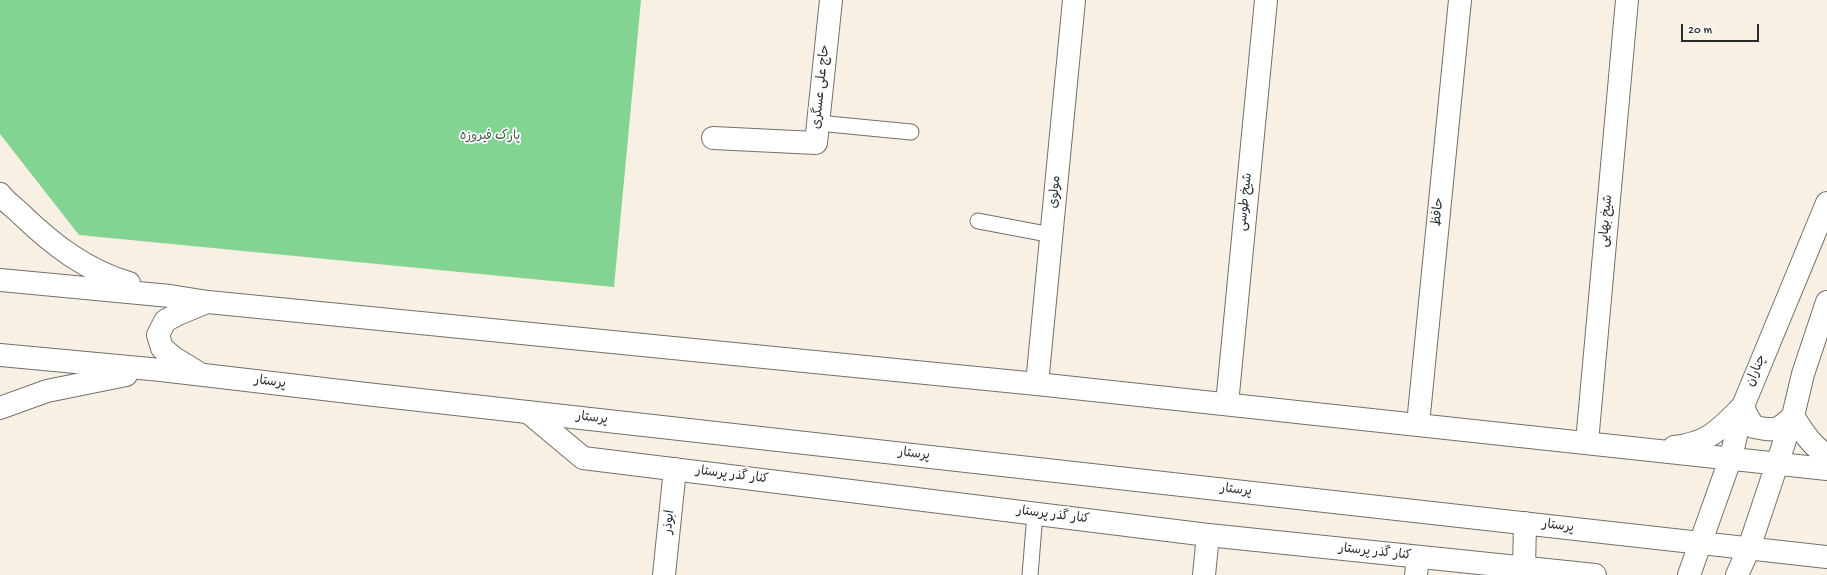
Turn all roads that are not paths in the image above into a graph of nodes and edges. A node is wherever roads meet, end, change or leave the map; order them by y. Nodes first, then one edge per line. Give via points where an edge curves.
1 (831, 0) edge
2 (1074, 0) edge
3 (1266, 0) edge
4 (1460, 0) edge
5 (1627, 0) edge
6 (818, 123) junction
7 (911, 132) dead end
8 (713, 138) dead end
9 (0, 194) edge
10 (1827, 203) edge
11 (978, 221) dead end
12 (1052, 235) junction
13 (0, 280) edge
14 (170, 296) junction
15 (208, 302) junction
16 (1827, 302) edge
17 (0, 355) edge
18 (161, 370) junction
19 (201, 374) junction
20 (1038, 384) junction
21 (1226, 404) junction
22 (1743, 406) junction
23 (0, 408) edge
24 (528, 412) junction
25 (1793, 416) junction
26 (1418, 424) junction
27 (1587, 442) junction
28 (1654, 450) junction
29 (1827, 455) edge
30 (1731, 458) junction
31 (1778, 464) junction
32 (675, 469) junction
33 (1827, 469) edge
34 (1035, 514) junction
35 (1525, 523) junction
36 (1208, 536) junction
37 (1700, 544) junction
38 (1749, 548) junction
39 (1827, 557) edge
40 (1417, 566) edge
41 (1524, 568) junction
42 (664, 575) edge
43 (1030, 575) edge
44 (1204, 575) edge
45 (1595, 575) edge
46 (1689, 575) edge
47 (1737, 575) edge

1 - 6 main road, حاج علی عسگری
2 - 12 main road, مولوی
3 - 21 main road, شیخ طوسی
4 - 26 main road, حافظ
5 - 27 main road, شیخ بهایی
6 - 7 lane
6 - 8 main road, حاج علی عسگری via 816,143
9 - 14 main road via 34,227 73,258 107,277
10 - 22 main road, چناران
11 - 12 lane
12 - 20 main road, مولوی
13 - 14 main road
14 - 15 main road
15 - 19 main road via 165,321 158,335 162,348
15 - 20 main road
16 - 25 main road via 1803,374
17 - 18 main road, پرستار
18 - 19 main road, پرستار
18 - 23 main road via 47,390
19 - 24 main road, پرستار
20 - 21 main road
21 - 26 main road
22 - 25 main road via 1754,427 1771,430 1783,426
22 - 28 main road via 1714,434 1689,445
22 - 30 main road, چناران
24 - 32 main road, کنار گذر پرستار via 584,458
24 - 35 main road, پرستار
25 - 29 main road via 1820,452
25 - 31 main road
26 - 27 main road
27 - 28 main road
28 - 30 main road
30 - 31 main road
30 - 37 main road, چناران
31 - 33 main road
31 - 38 main road
32 - 34 main road, کنار گذر پرستار
32 - 42 main road, ابوذر
34 - 36 main road, کنار گذر پرستار
34 - 43 lane
35 - 37 main road, پرستار
35 - 41 main road
36 - 40 main road, کنار گذر پرستار
36 - 44 main road
37 - 38 main road, پرستار
37 - 46 main road, چناران
38 - 39 main road, پرستار
38 - 47 main road
40 - 41 main road, کنار گذر پرستار
41 - 45 main road, کنار گذر پرستار

